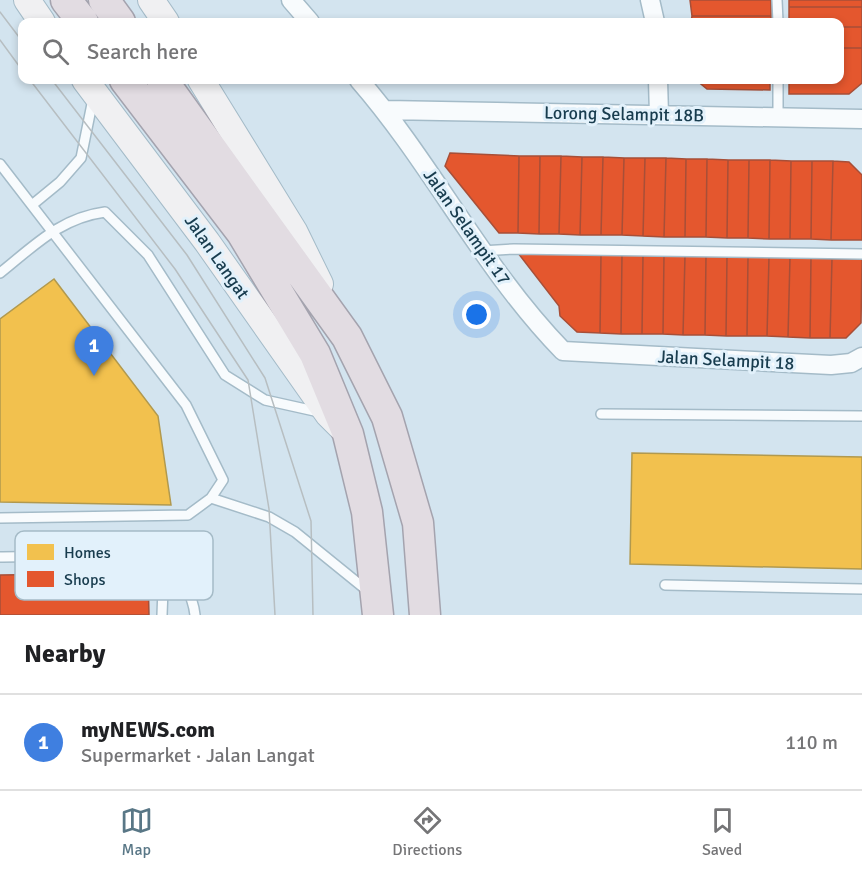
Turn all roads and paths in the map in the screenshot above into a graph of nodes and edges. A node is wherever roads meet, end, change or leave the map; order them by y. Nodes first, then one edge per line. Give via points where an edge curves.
1 (27, 0) edge
2 (66, 0) edge
3 (104, 0) edge
4 (151, 0) edge
5 (291, 0) edge
6 (650, 0) edge
7 (777, 0) edge
8 (39, 18) edge
9 (79, 18) edge
10 (117, 18) edge
11 (163, 18) edge
12 (307, 18) edge
13 (654, 18) edge
14 (778, 18) edge
15 (128, 84) edge
16 (203, 84) edge
17 (363, 84) edge
18 (658, 84) edge
19 (778, 84) edge
20 (90, 85) edge
21 (166, 86) edge
22 (386, 110) junction
23 (659, 115) junction
24 (778, 117) junction
25 (862, 119) edge
26 (0, 164) edge
27 (32, 205) junction
28 (52, 231) junction
29 (482, 251) junction
30 (862, 254) edge
31 (0, 273) edge
32 (347, 337) junction
33 (589, 354) joint
34 (862, 357) edge
35 (601, 414) dead end
36 (862, 416) edge
37 (338, 424) junction
38 (211, 498) junction
39 (0, 518) edge
40 (0, 557) edge
41 (15, 557) edge
42 (665, 585) dead end
43 (862, 589) edge
44 (163, 600) edge
45 (192, 600) edge
46 (378, 607) edge
47 (162, 615) edge
48 (195, 615) edge
49 (426, 615) edge

1 - 8 main road
2 - 9 highway
3 - 10 highway
4 - 11 main road
5 - 12 street
6 - 13 street
7 - 14 lane
15 - 37 highway, Jalan Langat via 242,233 315,354
16 - 32 main road via 294,231
17 - 22 street, Jalan Selampit 17
18 - 23 street
19 - 24 lane
20 - 27 lane via 81,158
20 - 37 main road, Jalan Langat
21 - 32 highway
22 - 23 street, Lorong Selampit 18B
22 - 29 street, Jalan Selampit 17
23 - 24 street, Lorong Selampit 18B
24 - 25 street, Lorong Selampit 18B
26 - 27 lane
27 - 28 lane
28 - 31 lane
28 - 37 lane via 82,215 105,212 148,255 225,375 265,400
28 - 38 lane via 186,405 223,480
29 - 30 lane
29 - 33 street, Jalan Selampit 17 via 532,319 563,351
32 - 49 highway via 387,417 414,512
33 - 34 street, Jalan Selampit 18 via 831,365 851,363
35 - 36 lane
37 - 46 highway, Jalan Langat via 367,512
38 - 39 lane via 188,514
38 - 46 lane via 287,527
40 - 41 lane
42 - 43 lane
44 - 47 lane
45 - 48 lane

